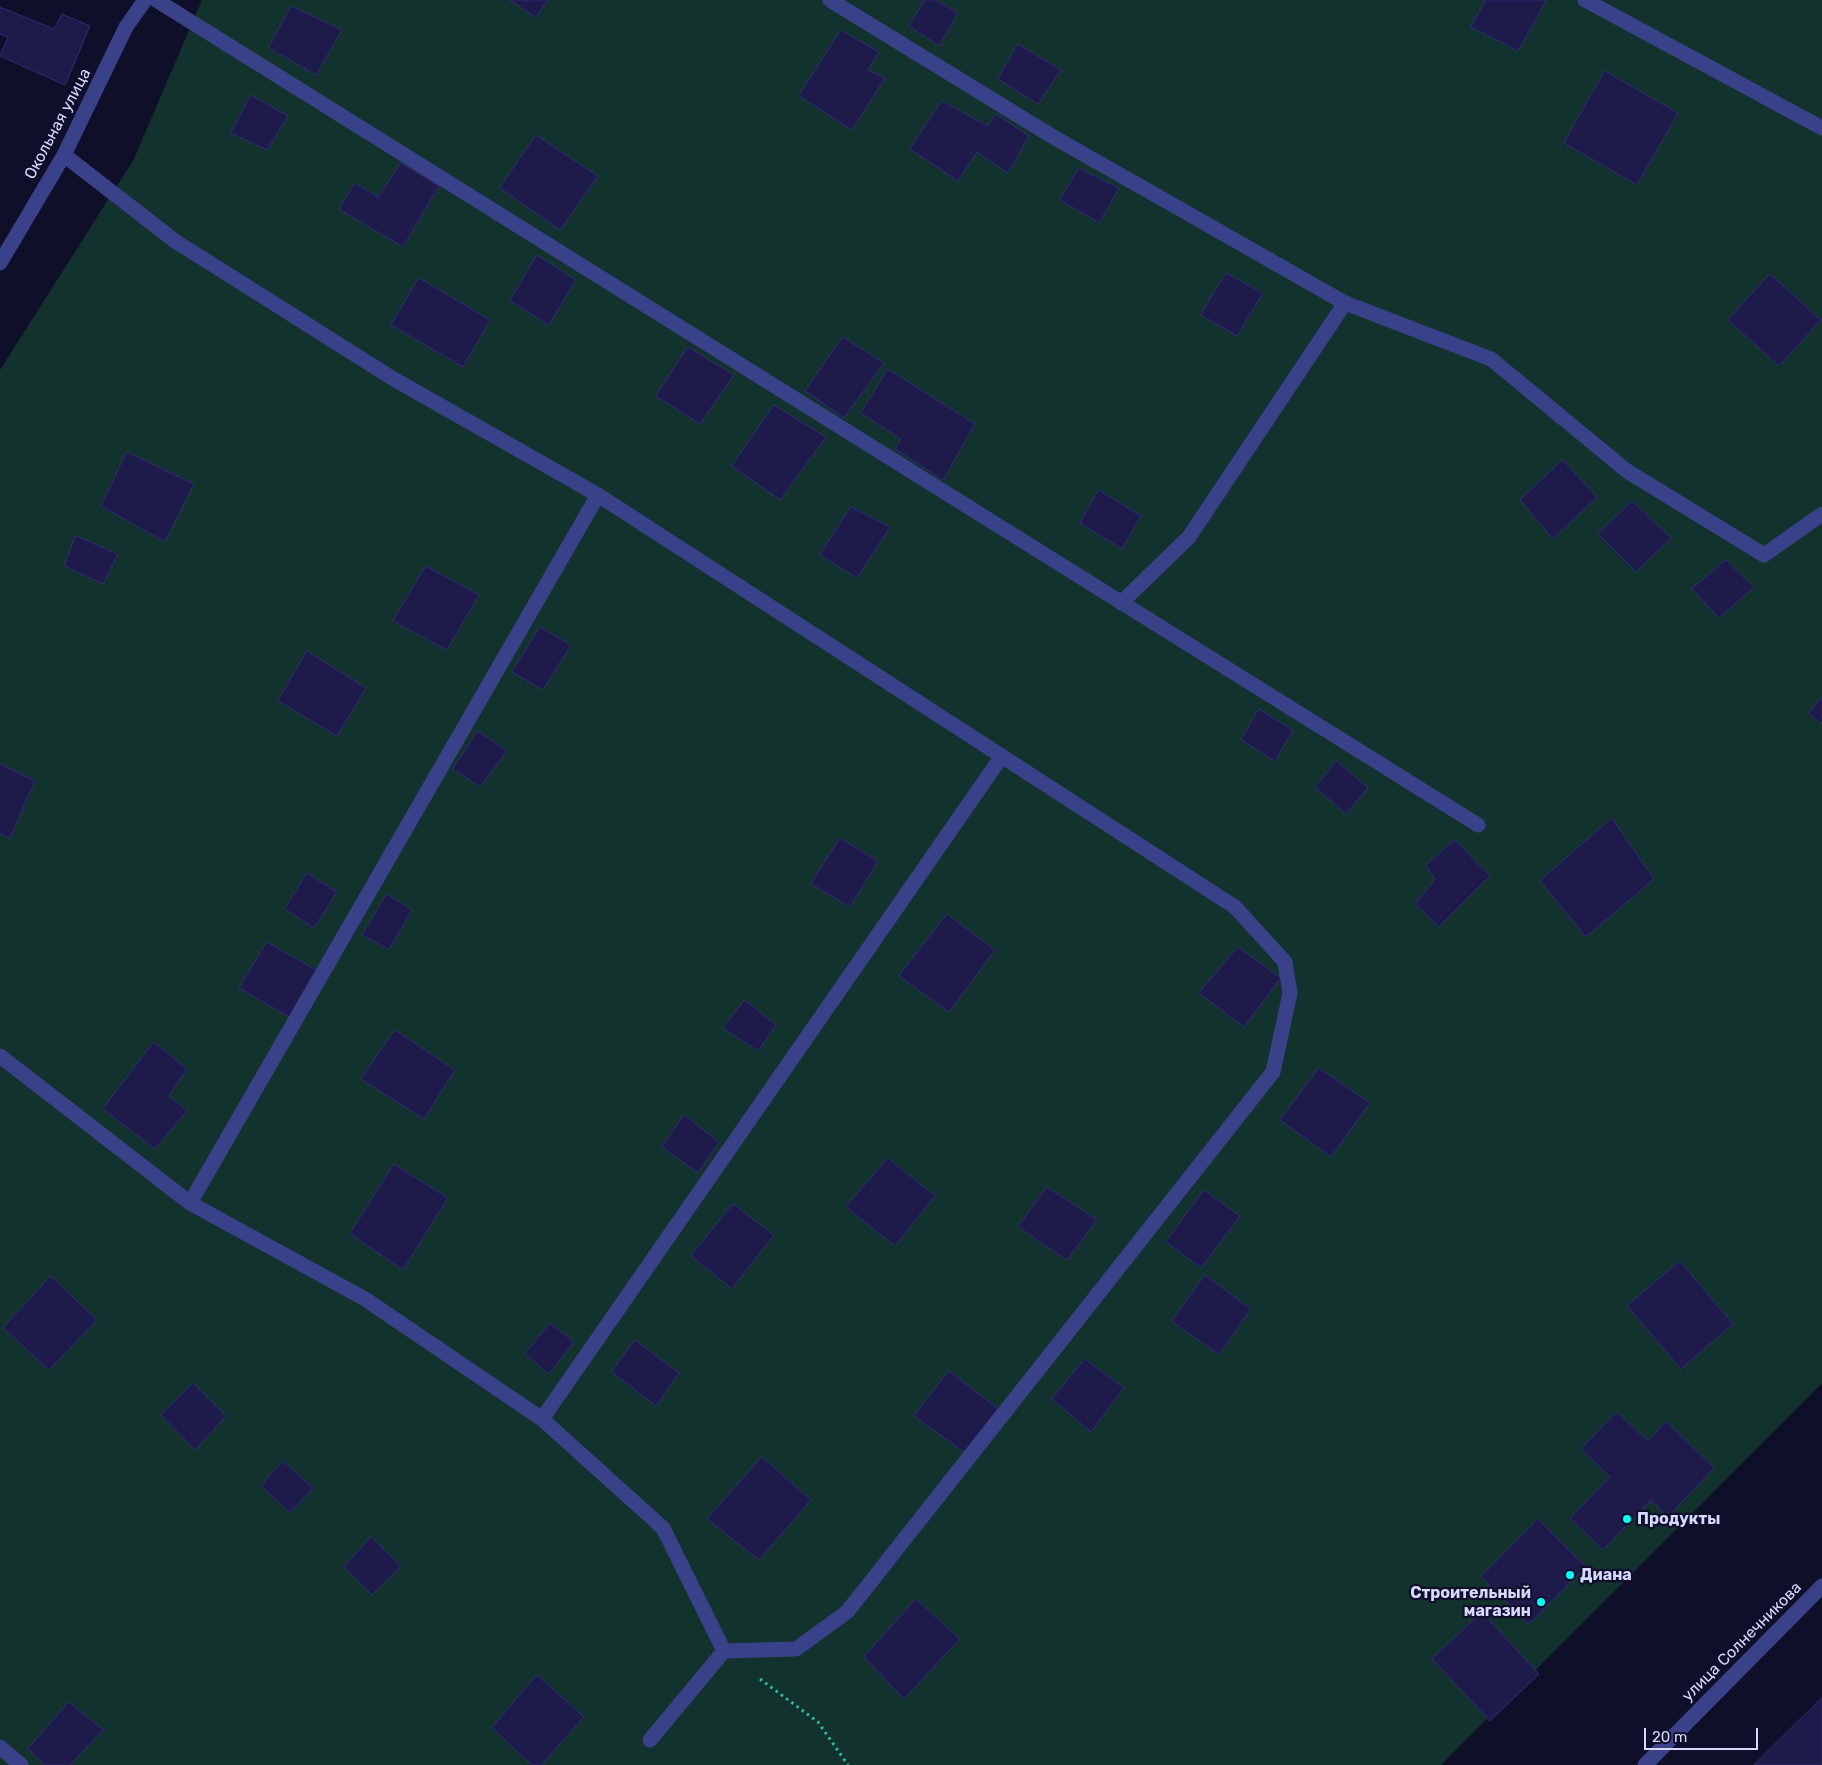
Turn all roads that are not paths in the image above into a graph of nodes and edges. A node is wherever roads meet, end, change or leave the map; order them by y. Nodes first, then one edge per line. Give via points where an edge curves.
1 (145, 0) edge
2 (156, 0) edge
3 (830, 0) edge
4 (1585, 0) edge
5 (1822, 128) edge
6 (64, 155) junction
7 (0, 263) edge
8 (1345, 303) junction
9 (598, 495) junction
10 (1822, 514) edge
11 (1121, 603) junction
12 (1002, 756) junction
13 (1478, 825) dead end
14 (0, 1056) edge
15 (190, 1203) junction
16 (542, 1418) junction
17 (1822, 1586) edge
18 (724, 1651) junction
19 (650, 1740) dead end
20 (0, 1747) edge
21 (21, 1765) edge
22 (1645, 1765) edge

1 - 6 street, Окольная улица via 126,27
2 - 11 street
3 - 8 street via 1050,135
4 - 5 street
6 - 7 street, Окольная улица
6 - 9 street via 175,241 392,378
8 - 10 street via 1491,358 1627,470 1764,555
8 - 11 street via 1190,537
9 - 12 street
9 - 15 street
11 - 13 street
12 - 16 street
12 - 18 street via 1235,907 1285,962 1290,992 1273,1072 847,1612 796,1650
14 - 15 street
15 - 16 street via 365,1299
16 - 18 street via 663,1528
17 - 22 street, улица Солнечникова
18 - 19 street
20 - 21 street

